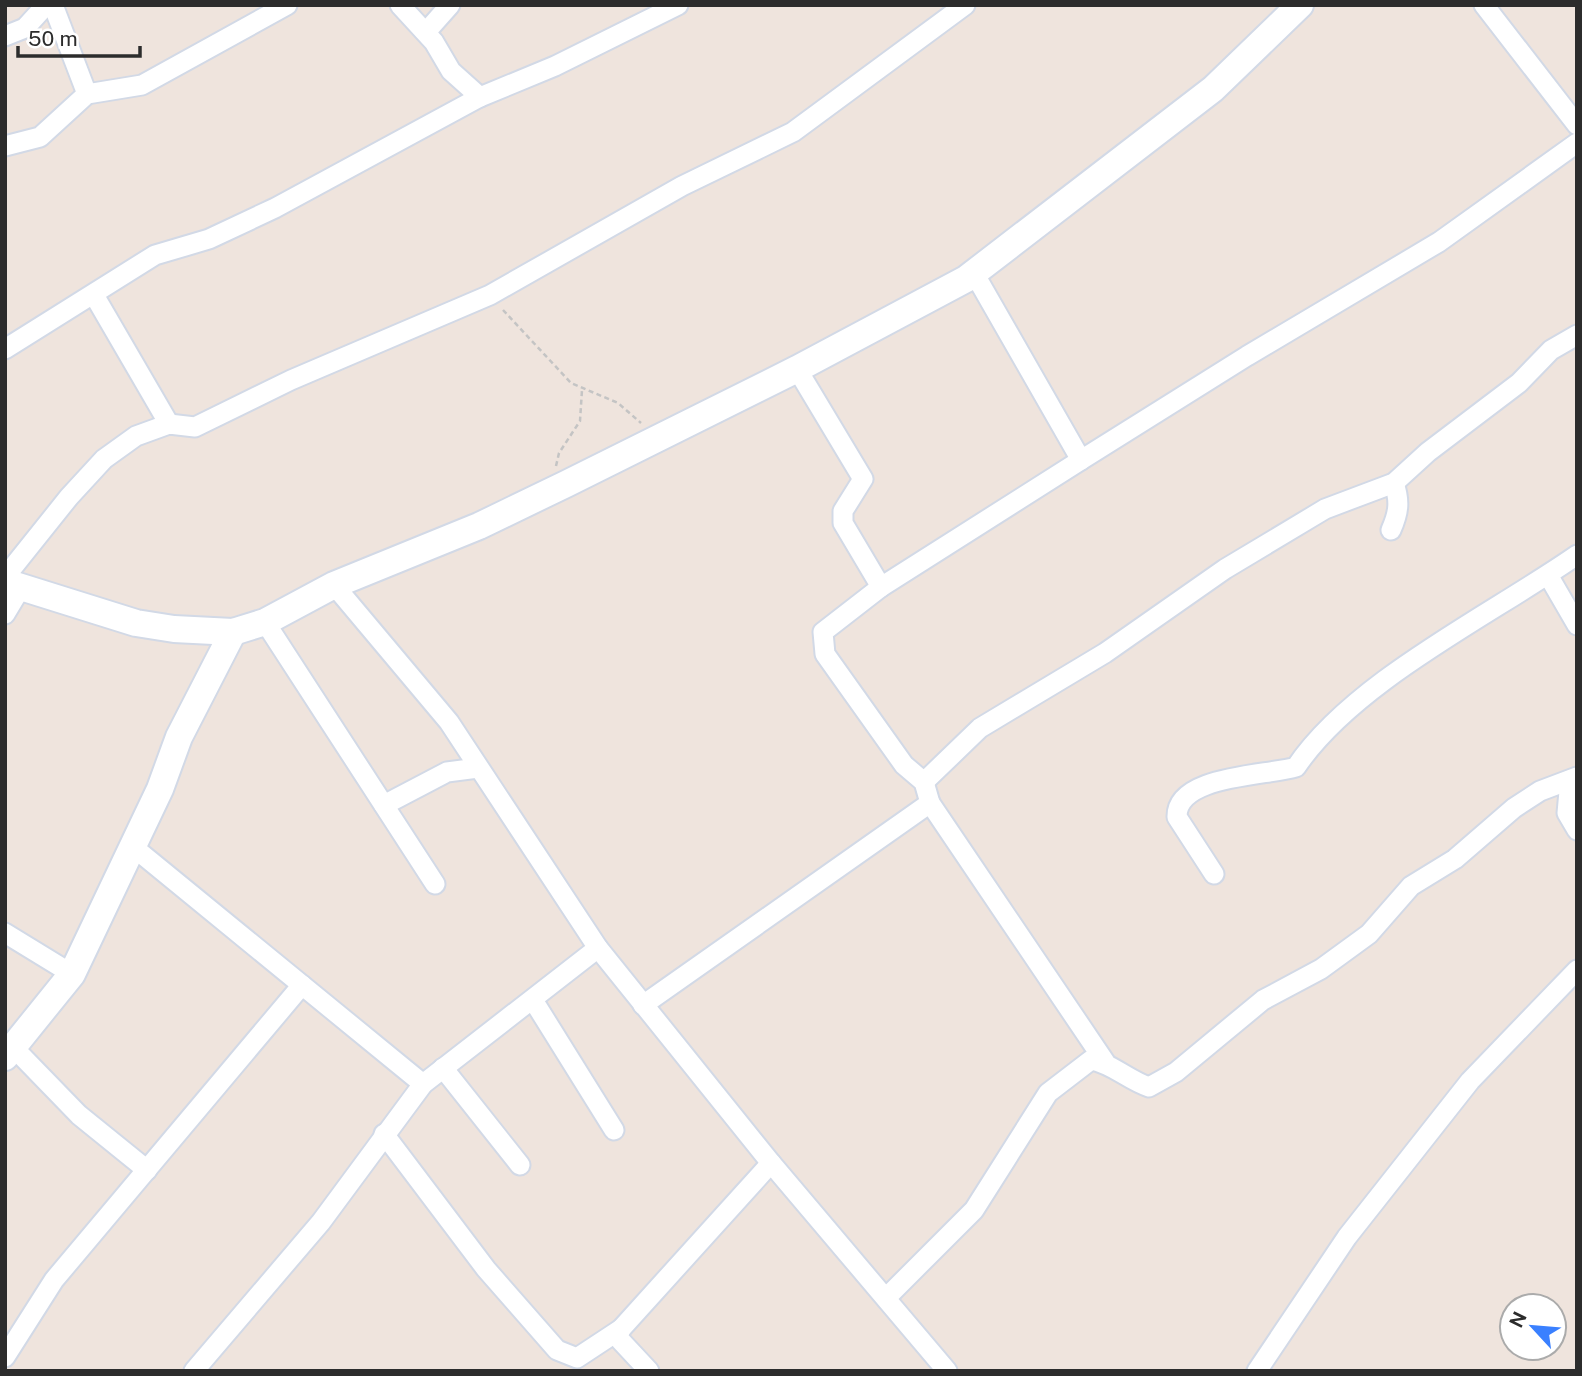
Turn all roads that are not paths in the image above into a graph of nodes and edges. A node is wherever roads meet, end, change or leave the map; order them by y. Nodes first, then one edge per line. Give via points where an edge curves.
1 (46, 5) edge
2 (53, 5) edge
3 (287, 5) edge
4 (400, 5) edge
5 (450, 5) edge
6 (678, 5) edge
7 (965, 5) edge
8 (1300, 5) edge
9 (1489, 6) edge
10 (426, 32) junction
11 (5, 36) edge
12 (87, 94) junction
13 (480, 97) junction
14 (1577, 125) edge
15 (1577, 143) edge
16 (5, 146) edge
17 (974, 274) junction
18 (94, 295) junction
19 (1577, 335) edge
20 (5, 349) edge
21 (797, 369) junction
22 (169, 424) junction
23 (1081, 460) junction
24 (1394, 483) junction
25 (1391, 530) dead end
26 (1577, 555) edge
27 (1548, 575) junction
28 (10, 583) edge
29 (334, 585) junction
30 (881, 587) junction
31 (5, 614) edge
32 (265, 622) junction
33 (1577, 625) edge
34 (233, 632) junction
35 (478, 768) junction
36 (1574, 778) edge
37 (923, 782) junction
38 (930, 803) junction
39 (384, 805) junction
40 (1577, 830) edge
41 (131, 846) junction
42 (1214, 874) dead end
43 (435, 884) dead end
44 (5, 933) edge
45 (598, 948) junction
46 (1577, 970) edge
47 (72, 974) junction
48 (302, 985) junction
49 (533, 1000) junction
50 (643, 1004) junction
51 (10, 1053) edge
52 (1105, 1062) junction
53 (443, 1068) junction
54 (423, 1084) junction
55 (614, 1130) dead end
56 (384, 1134) junction
57 (771, 1163) junction
58 (520, 1165) dead end
59 (147, 1170) junction
60 (886, 1298) junction
61 (621, 1329) junction
62 (5, 1357) edge
63 (194, 1371) edge
64 (649, 1371) edge
65 (947, 1371) edge
66 (1257, 1371) edge

1 - 11 street via 25,28
2 - 12 street
3 - 12 street via 142,85
4 - 10 street
5 - 10 street
6 - 13 street
7 - 22 street via 793,132 682,186 490,295 291,380 195,427
8 - 17 street via 1213,89
9 - 14 street
10 - 13 street via 451,71
12 - 16 street via 40,137
13 - 18 street via 275,208 209,239 155,255
15 - 23 street via 1439,242
17 - 21 street
17 - 23 street
18 - 20 street
18 - 22 street
19 - 24 street via 1551,350 1519,383
21 - 29 street via 478,526
21 - 30 street via 863,479 843,511 843,523
22 - 28 street via 136,436 104,459 69,497
23 - 30 street
24 - 25 street via 1399,499
24 - 37 street via 1325,509 1225,569 1105,653 980,728
26 - 27 street
27 - 33 street
27 - 42 street via 1347,709 1296,767 1245,775 1188,792 1179,803 1177,817
28 - 31 street
28 - 34 street via 136,623
29 - 32 street
29 - 35 street via 449,722
30 - 37 street via 823,632 825,654 904,765
32 - 34 street
32 - 39 street
34 - 41 street via 179,737 160,789
35 - 39 street via 447,772
35 - 45 street
36 - 40 street via 1567,813
36 - 52 street via 1540,791 1514,808 1455,859 1411,886 1369,934 1321,969 1263,1000 1176,1072 1149,1087
37 - 38 street
38 - 50 street
38 - 52 street
39 - 43 street
41 - 47 street
41 - 48 street
44 - 47 street
45 - 49 street
45 - 50 street
46 - 66 street via 1470,1081 1347,1237
47 - 51 street
48 - 54 street
48 - 59 street
49 - 53 street
49 - 55 street
50 - 57 street
51 - 59 street
52 - 60 street via 1091,1060 1048,1093 974,1210
53 - 54 street
53 - 58 street
54 - 56 street
56 - 61 street via 486,1269 557,1350 578,1357
56 - 63 street via 321,1222
57 - 60 street
57 - 61 street
59 - 62 street via 54,1280
60 - 65 street
61 - 64 street via 621,1341

